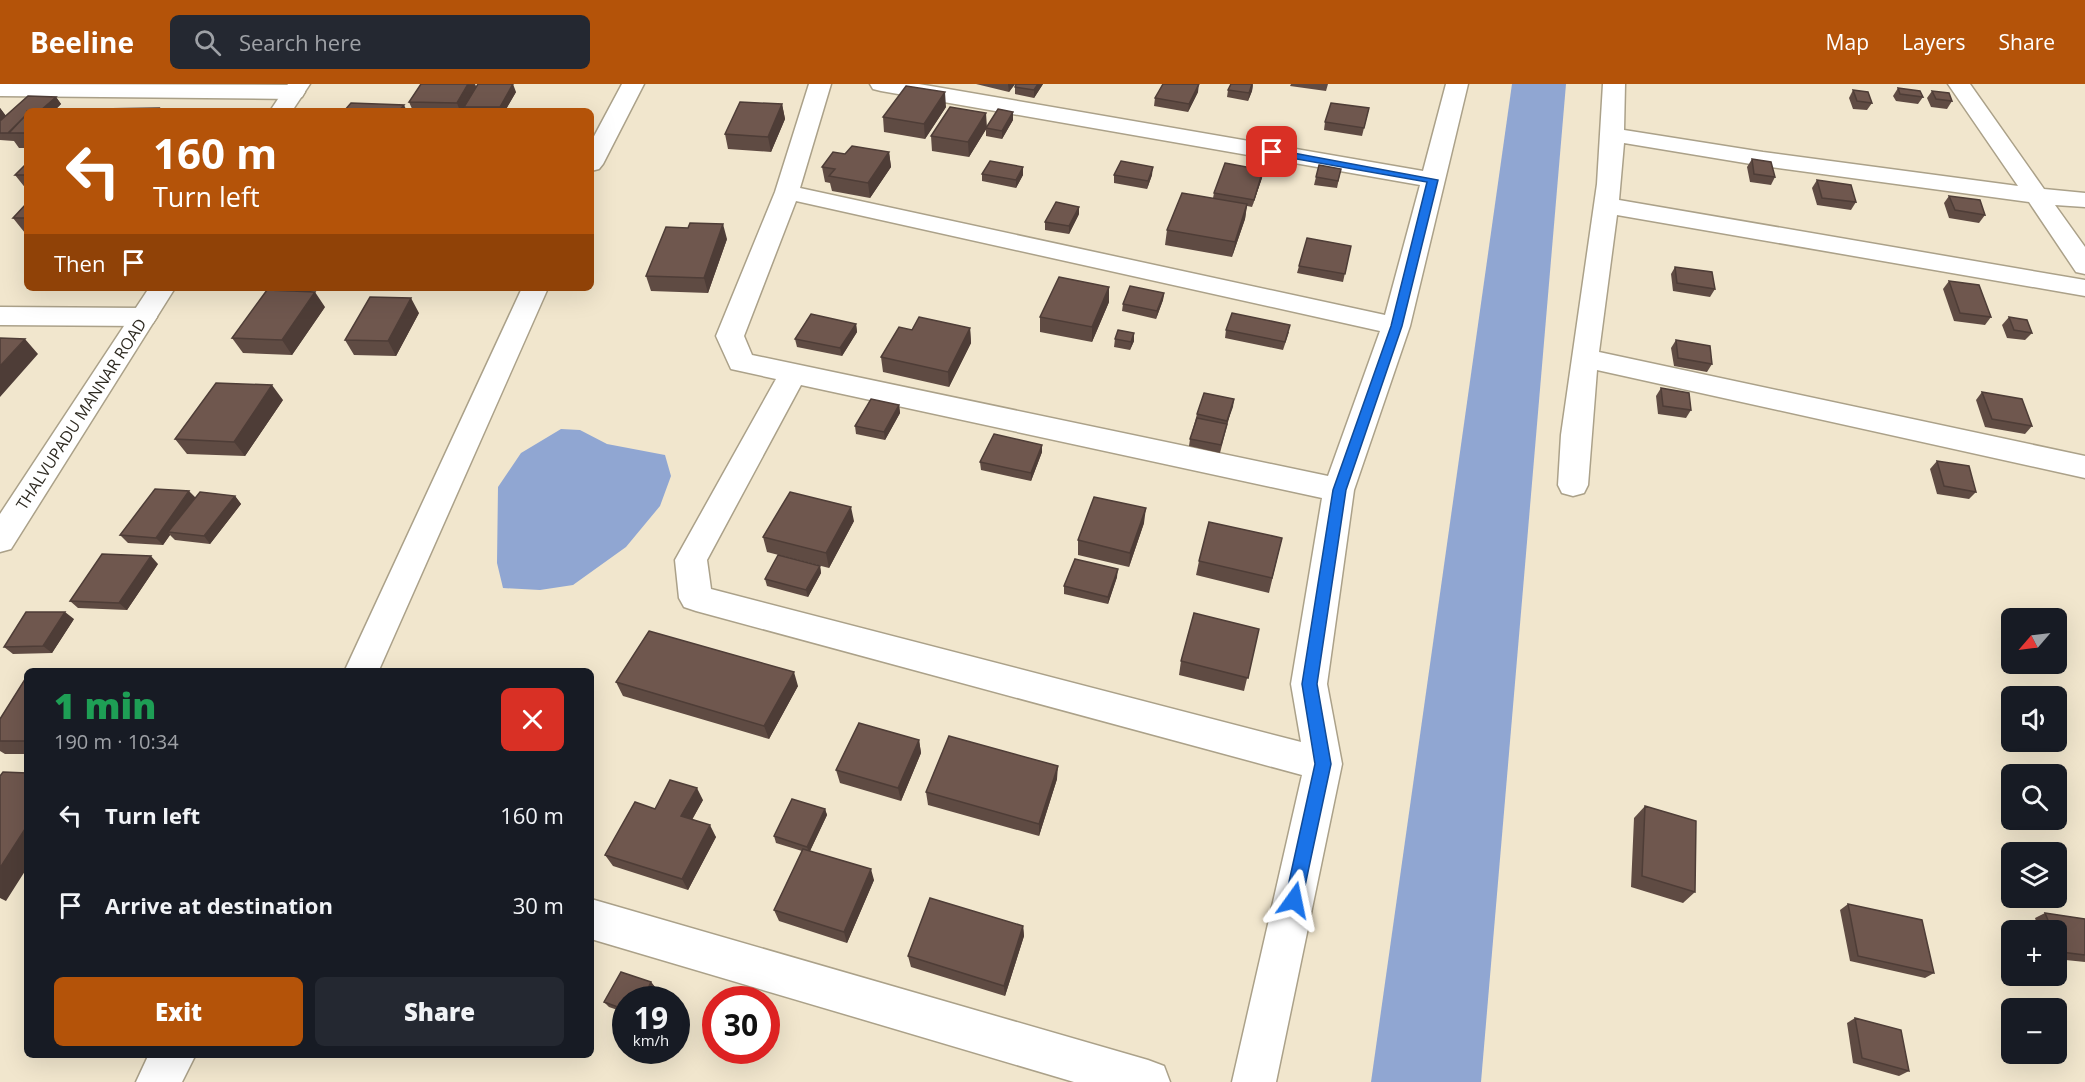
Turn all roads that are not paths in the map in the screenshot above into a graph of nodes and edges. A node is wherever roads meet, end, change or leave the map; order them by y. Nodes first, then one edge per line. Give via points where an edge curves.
1 (633, 84) edge
2 (820, 84) edge
3 (881, 84) edge
4 (1457, 84) edge
5 (1614, 84) edge
6 (1959, 84) edge
7 (297, 88) edge
8 (0, 89) edge
9 (283, 108) edge
10 (1615, 135) junction
11 (594, 158) edge
12 (1433, 180) junction
13 (787, 192) junction
14 (2037, 196) junction
15 (2085, 200) edge
16 (1605, 205) junction
17 (2085, 266) edge
18 (2085, 288) edge
19 (160, 291) edge
20 (534, 291) edge
21 (0, 316) edge
22 (143, 316) junction
23 (1396, 326) junction
24 (1584, 358) junction
25 (793, 374) junction
26 (2085, 467) edge
27 (1573, 484) dead end
28 (1339, 490) junction
29 (0, 540) edge
30 (363, 668) edge
31 (1323, 764) junction
32 (594, 919) edge
33 (172, 1058) edge
34 (158, 1082) edge
35 (1148, 1082) edge
36 (1254, 1082) edge

1 - 11 street
2 - 13 street
3 - 12 street
4 - 12 street
5 - 10 street
6 - 14 street
7 - 8 street
7 - 9 street
10 - 14 street
10 - 16 street
12 - 23 street
13 - 23 street
13 - 25 street via 730,336 741,363
14 - 15 street
14 - 17 street
16 - 18 street
16 - 24 street
19 - 22 street, THALVUPADU MANNAR ROAD
20 - 30 street
21 - 22 street
22 - 29 street, THALVUPADU MANNAR ROAD
23 - 28 street
24 - 26 street
24 - 27 street via 1574,432
25 - 28 street
25 - 31 street via 691,560 696,598
28 - 31 street via 1309,684
31 - 36 street
32 - 35 street
33 - 34 street

